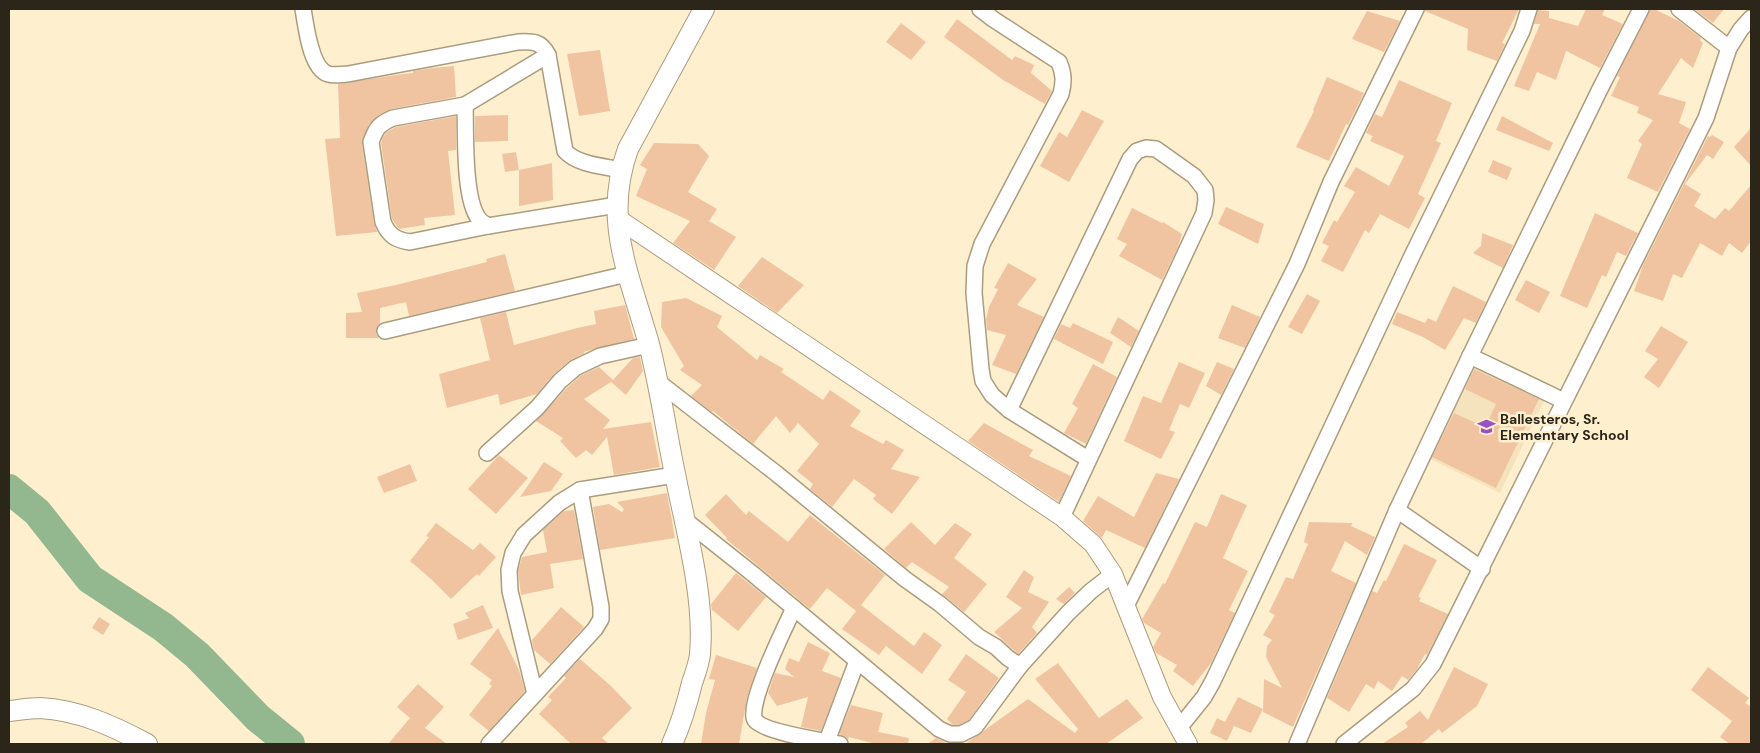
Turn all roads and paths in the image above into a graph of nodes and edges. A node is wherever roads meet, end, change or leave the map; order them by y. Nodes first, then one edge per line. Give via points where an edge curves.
1 (303, 9) edge
2 (704, 9) edge
3 (980, 9) edge
4 (1416, 9) edge
5 (1529, 9) edge
6 (1641, 9) edge
7 (1679, 9) edge
8 (1751, 18) edge
9 (1729, 48) junction
10 (548, 55) junction
11 (465, 105) junction
12 (621, 170) junction
13 (617, 212) junction
14 (488, 226) junction
15 (627, 274) junction
16 (385, 331) dead end
17 (649, 345) junction
18 (1470, 356) junction
19 (657, 381) junction
20 (1564, 400) junction
21 (1010, 410) junction
22 (486, 452) dead end
23 (1088, 459) junction
24 (675, 475) junction
25 (580, 490) junction
26 (1397, 510) junction
27 (1062, 517) junction
28 (685, 520) junction
29 (1482, 569) junction
30 (1113, 574) junction
31 (1126, 606) junction
32 (794, 608) junction
33 (857, 662) junction
34 (1020, 666) junction
35 (535, 694) junction
36 (9, 711) edge
37 (1179, 728) junction
38 (834, 743) edge
39 (147, 744) edge
40 (489, 744) edge
41 (672, 744) edge
42 (1188, 744) edge
43 (1297, 744) edge
44 (1344, 744) edge

1 - 10 street via 314,56 328,74 348,74 518,42 538,43
2 - 12 main road via 628,149
3 - 21 street via 1059,62 1064,82 1061,94 982,244 976,266 974,293 983,381 992,396
4 - 31 street via 1331,182 1297,264
5 - 37 street via 1522,31 1411,258 1213,681
6 - 18 street
7 - 9 street
8 - 9 street
9 - 20 street via 1706,118
10 - 11 street
10 - 12 street via 565,151 578,160
11 - 14 street via 469,187 474,211
11 - 14 street via 393,118 375,130 371,142 383,222 388,233 398,240 410,242
12 - 13 main road
13 - 14 street
13 - 15 main road
13 - 27 street
15 - 16 street
15 - 17 main road
17 - 19 main road
17 - 22 street via 600,356 575,368 537,408
18 - 20 street
18 - 26 street
19 - 24 main road
19 - 34 street via 778,474 905,579
20 - 29 street
21 - 23 street
21 - 23 street via 1130,159 1137,150 1156,148 1194,176 1205,190 1204,213
23 - 27 street
24 - 25 street
24 - 28 main road
25 - 35 street via 601,619
25 - 35 street via 559,503 524,535 513,553 509,570 510,591
26 - 29 street
26 - 43 street
27 - 30 street via 1093,544
28 - 32 street
28 - 41 main road via 701,632 700,657
29 - 44 street via 1433,664 1412,689
30 - 31 street
30 - 34 street via 1068,613
31 - 37 street via 1162,697
32 - 33 street
32 - 38 street via 758,692 755,720 766,728
33 - 34 street via 939,729 950,734 961,734 976,727
33 - 38 street
35 - 40 street
36 - 39 main road via 39,708 77,713
37 - 42 street

